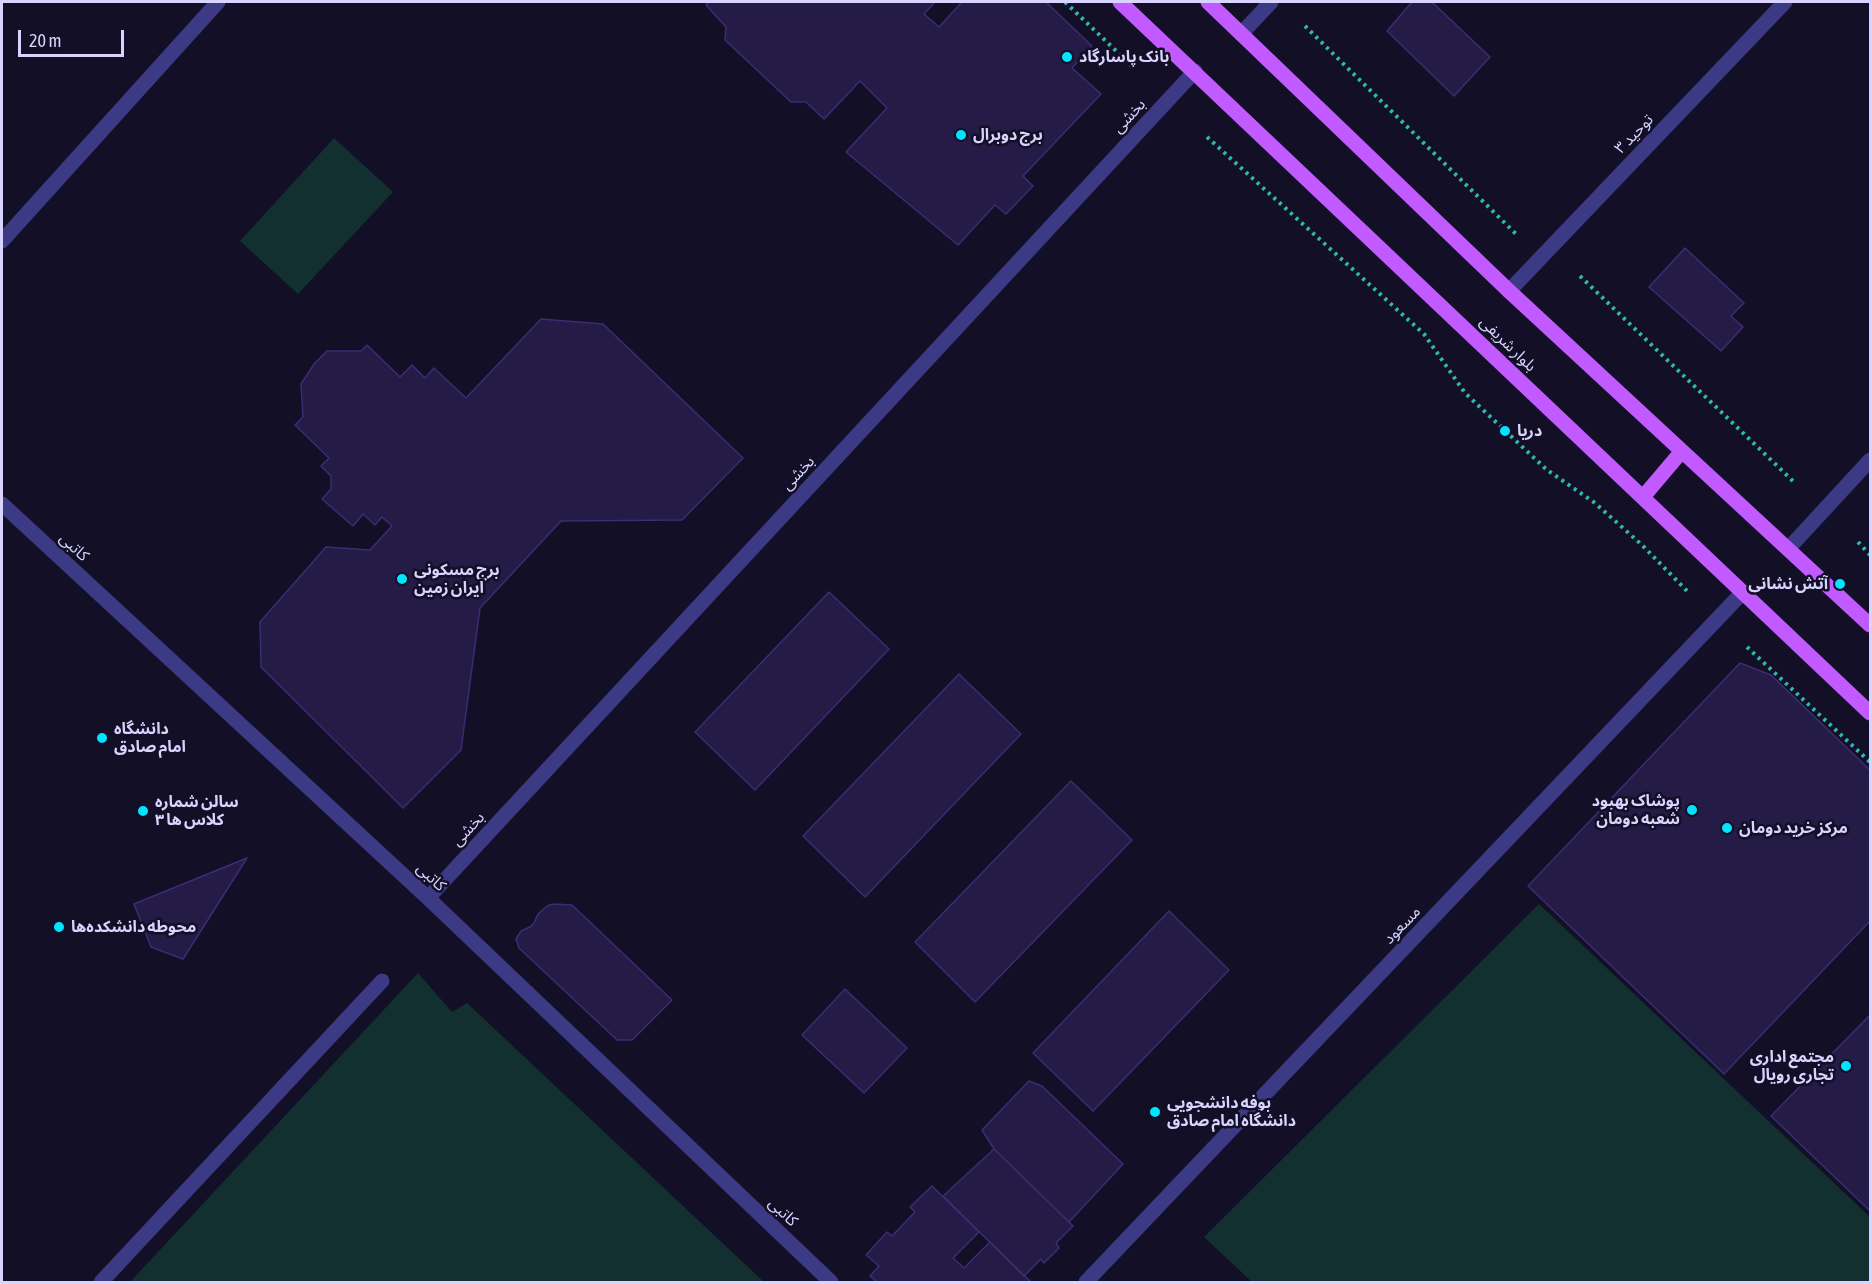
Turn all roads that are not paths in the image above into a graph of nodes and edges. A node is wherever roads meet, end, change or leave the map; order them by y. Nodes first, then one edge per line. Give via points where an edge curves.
1 (218, 2) edge
2 (1120, 2) edge
3 (1208, 2) edge
4 (1271, 2) edge
5 (1785, 2) edge
6 (1241, 34) junction
7 (1194, 71) junction
8 (2, 241) edge
9 (1509, 291) junction
10 (1682, 452) junction
11 (1870, 460) edge
12 (1642, 497) junction
13 (2, 504) edge
14 (1788, 549) junction
15 (1743, 592) junction
16 (1870, 625) edge
17 (1870, 713) edge
18 (428, 898) junction
19 (382, 981) dead end
20 (101, 1282) edge
21 (831, 1282) edge
22 (1086, 1282) edge

1 - 8 street
2 - 7 main road, بلوار شریفی
3 - 6 main road
4 - 6 street
5 - 9 street, توحید ۳
6 - 9 main road
7 - 12 main road, بلوار شریفی
7 - 18 street, بخشی
9 - 10 main road
10 - 12 main road
10 - 14 main road
11 - 14 street
12 - 15 main road, بلوار شریفی
13 - 18 street, کاتبی
14 - 16 main road
15 - 17 main road, بلوار شریفی
15 - 22 street, مسعود
18 - 21 street, کاتبی
19 - 20 street

